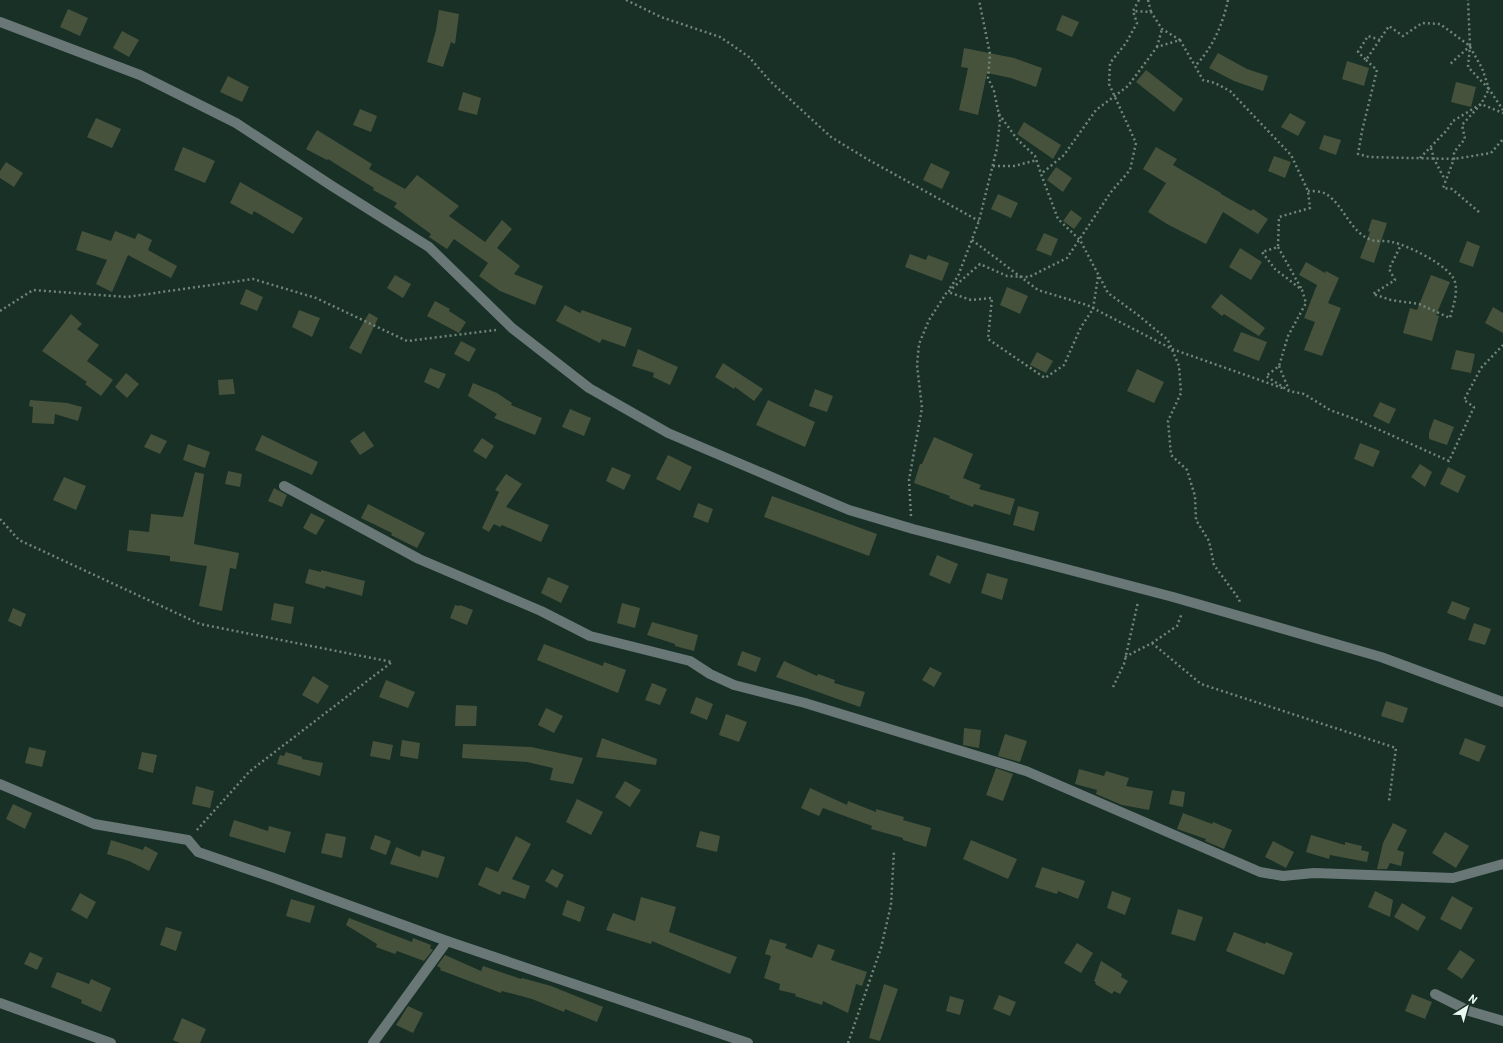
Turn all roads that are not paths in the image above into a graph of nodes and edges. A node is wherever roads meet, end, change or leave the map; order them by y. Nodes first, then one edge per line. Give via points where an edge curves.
1 (0, 22) edge
2 (284, 486) dead end
3 (1503, 702) edge
4 (0, 784) edge
5 (1503, 864) edge
6 (448, 941) junction
7 (1435, 994) dead end
8 (0, 1003) edge
9 (1503, 1021) edge
10 (111, 1043) edge
11 (373, 1043) edge
12 (748, 1043) edge

1 - 3 street via 140,75 236,123 429,247 512,328 589,388 668,433 849,510 1186,601 1381,657
2 - 5 street via 419,559 541,611 590,636 690,661 734,685 805,703 1026,771 1260,872 1283,876 1314,873 1454,878
4 - 6 street via 94,824 188,840 198,852
6 - 11 street
6 - 12 street
7 - 9 street via 1469,1011
8 - 10 street

